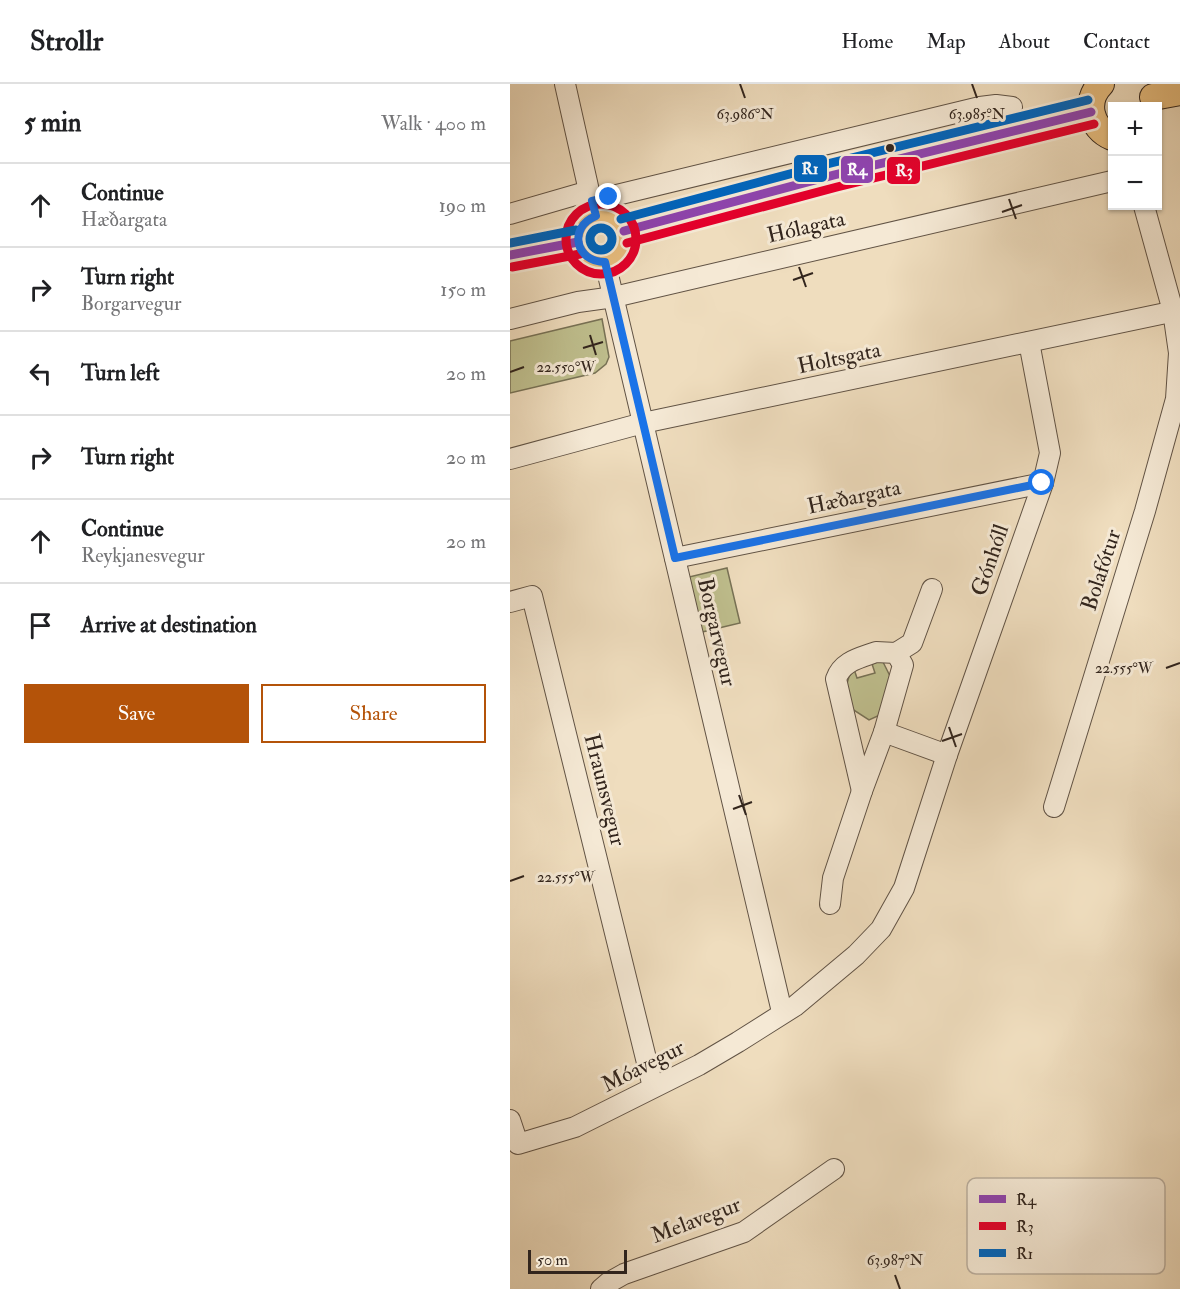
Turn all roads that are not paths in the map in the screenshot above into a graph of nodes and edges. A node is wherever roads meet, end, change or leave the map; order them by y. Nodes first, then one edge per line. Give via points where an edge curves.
1 (565, 84) edge
2 (1101, 84) edge
3 (1180, 92) edge
4 (1150, 96) edge
5 (1012, 107) dead end
6 (1091, 112) junction
7 (1108, 133) edge
8 (1108, 182) edge
9 (593, 203) junction
10 (1145, 210) edge
11 (510, 214) edge
12 (624, 231) junction
13 (578, 242) junction
14 (510, 255) edge
15 (605, 262) junction
16 (614, 297) junction
17 (1177, 311) edge
18 (510, 319) edge
19 (1029, 342) junction
20 (644, 423) junction
21 (510, 459) edge
22 (1042, 483) junction
23 (675, 558) junction
24 (932, 589) dead end
25 (510, 602) edge
26 (896, 653) junction
27 (884, 732) junction
28 (947, 755) junction
29 (862, 791) junction
30 (1054, 807) dead end
31 (830, 904) dead end
32 (782, 1012) junction
33 (653, 1087) junction
34 (510, 1121) edge
35 (834, 1169) dead end
36 (601, 1289) edge

1 - 9 street
2 - 6 main road via 1093,95
3 - 4 main road
5 - 9 street via 980,107
6 - 7 main road via 1100,129
6 - 12 main road
8 - 16 street, Hólagata
9 - 11 street
9 - 12 main road
9 - 13 main road
10 - 17 street, Bolafótur
12 - 15 main road via 619,254
13 - 14 main road
13 - 15 main road via 585,255
15 - 16 street, Borgarvegur
16 - 18 street, Hólagata
16 - 20 street, Borgarvegur
17 - 19 street, Holtsgata
17 - 30 street, Bolafótur via 1179,368 1173,415
19 - 20 street, Holtsgata
19 - 22 street, Gónhóll via 1050,453
20 - 21 street, Holtsgata
20 - 23 street, Borgarvegur
22 - 23 street, Hæðargata
22 - 28 street, Gónhóll
23 - 32 street, Borgarvegur
24 - 26 street via 912,643
25 - 33 street, Hraunsvegur via 532,596
26 - 27 street via 903,665
26 - 29 street via 876,652 851,662 836,679
27 - 28 street
27 - 29 street
28 - 32 street, Gónhóll via 904,888 881,928 856,955 795,1006
29 - 31 street via 833,878
32 - 33 street, Móavegur via 699,1065
33 - 34 street, Móavegur via 575,1127 518,1144
35 - 36 street, Melavegur via 744,1232 624,1274

